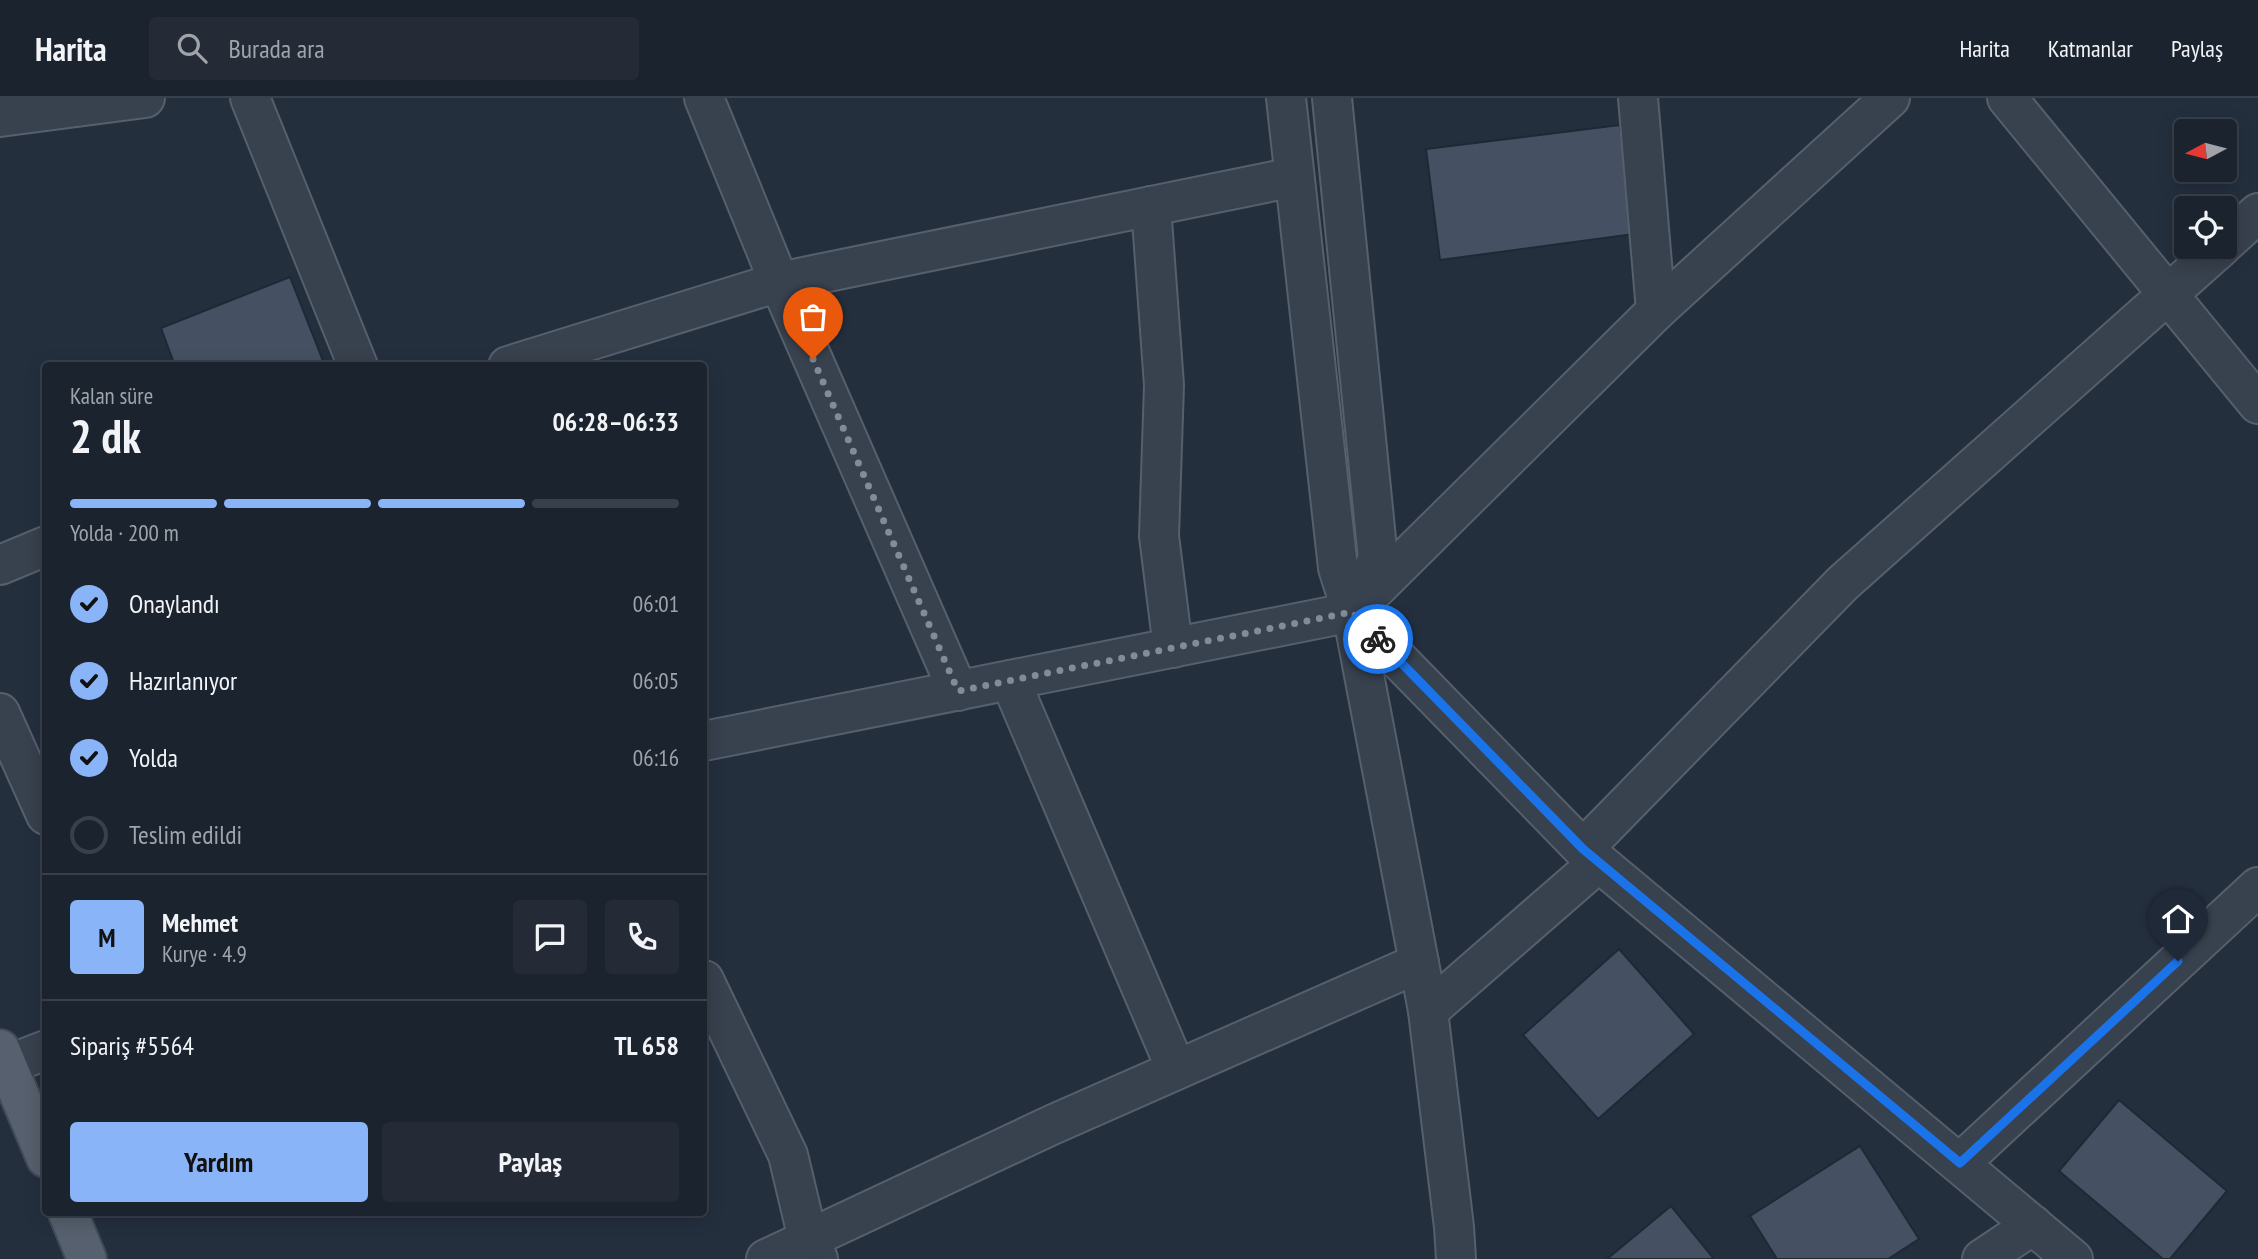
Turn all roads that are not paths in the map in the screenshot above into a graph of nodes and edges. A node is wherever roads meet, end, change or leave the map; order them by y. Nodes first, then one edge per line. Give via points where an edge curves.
1 (145, 98) edge
2 (250, 98) edge
3 (704, 98) edge
4 (1286, 98) edge
5 (1332, 98) edge
6 (1638, 98) edge
7 (1890, 98) edge
8 (2007, 98) edge
9 (0, 117) edge
10 (1294, 177) junction
11 (1151, 206) junction
12 (2258, 213) edge
13 (2237, 232) edge
14 (2208, 259) edge
15 (779, 282) junction
16 (2168, 295) junction
17 (1656, 311) junction
18 (356, 362) edge
19 (521, 362) edge
20 (2258, 404) edge
21 (42, 548) edge
22 (0, 565) edge
23 (1352, 612) junction
24 (1172, 648) junction
25 (1010, 680) junction
26 (958, 691) junction
27 (0, 713) edge
28 (707, 740) edge
29 (42, 806) edge
30 (1591, 856) junction
31 (2258, 887) edge
32 (1419, 963) junction
33 (707, 986) edge
34 (1428, 1011) junction
35 (42, 1051) edge
36 (4, 1057) edge
37 (1176, 1069) junction
38 (42, 1148) edge
39 (1960, 1163) junction
40 (69, 1216) edge
41 (2033, 1225) junction
42 (1455, 1243) edge
43 (813, 1249) edge
44 (87, 1259) edge
45 (766, 1259) edge
46 (1480, 1259) edge
47 (1982, 1259) edge
48 (2073, 1259) edge

1 - 9 street
2 - 18 street
3 - 15 street
4 - 10 street
5 - 23 street via 1378,559
6 - 17 street
7 - 17 street
8 - 16 street
10 - 11 street
10 - 23 street via 1338,568
11 - 15 street
11 - 24 street via 1164,385 1159,536
12 - 13 street
14 - 16 street
15 - 19 street
15 - 26 street
16 - 20 street
16 - 30 street via 1843,583
17 - 23 street
21 - 22 street
23 - 24 street
23 - 30 street
23 - 32 street
24 - 25 street
25 - 26 street
25 - 37 street
26 - 28 street
27 - 29 street
30 - 34 street
30 - 39 street
31 - 39 street
32 - 34 street
32 - 37 street
33 - 43 street via 788,1155
34 - 42 street
35 - 36 street
36 - 38 main road
37 - 43 street
39 - 41 street
40 - 44 main road
41 - 47 street
41 - 48 street
42 - 46 street
43 - 45 street

